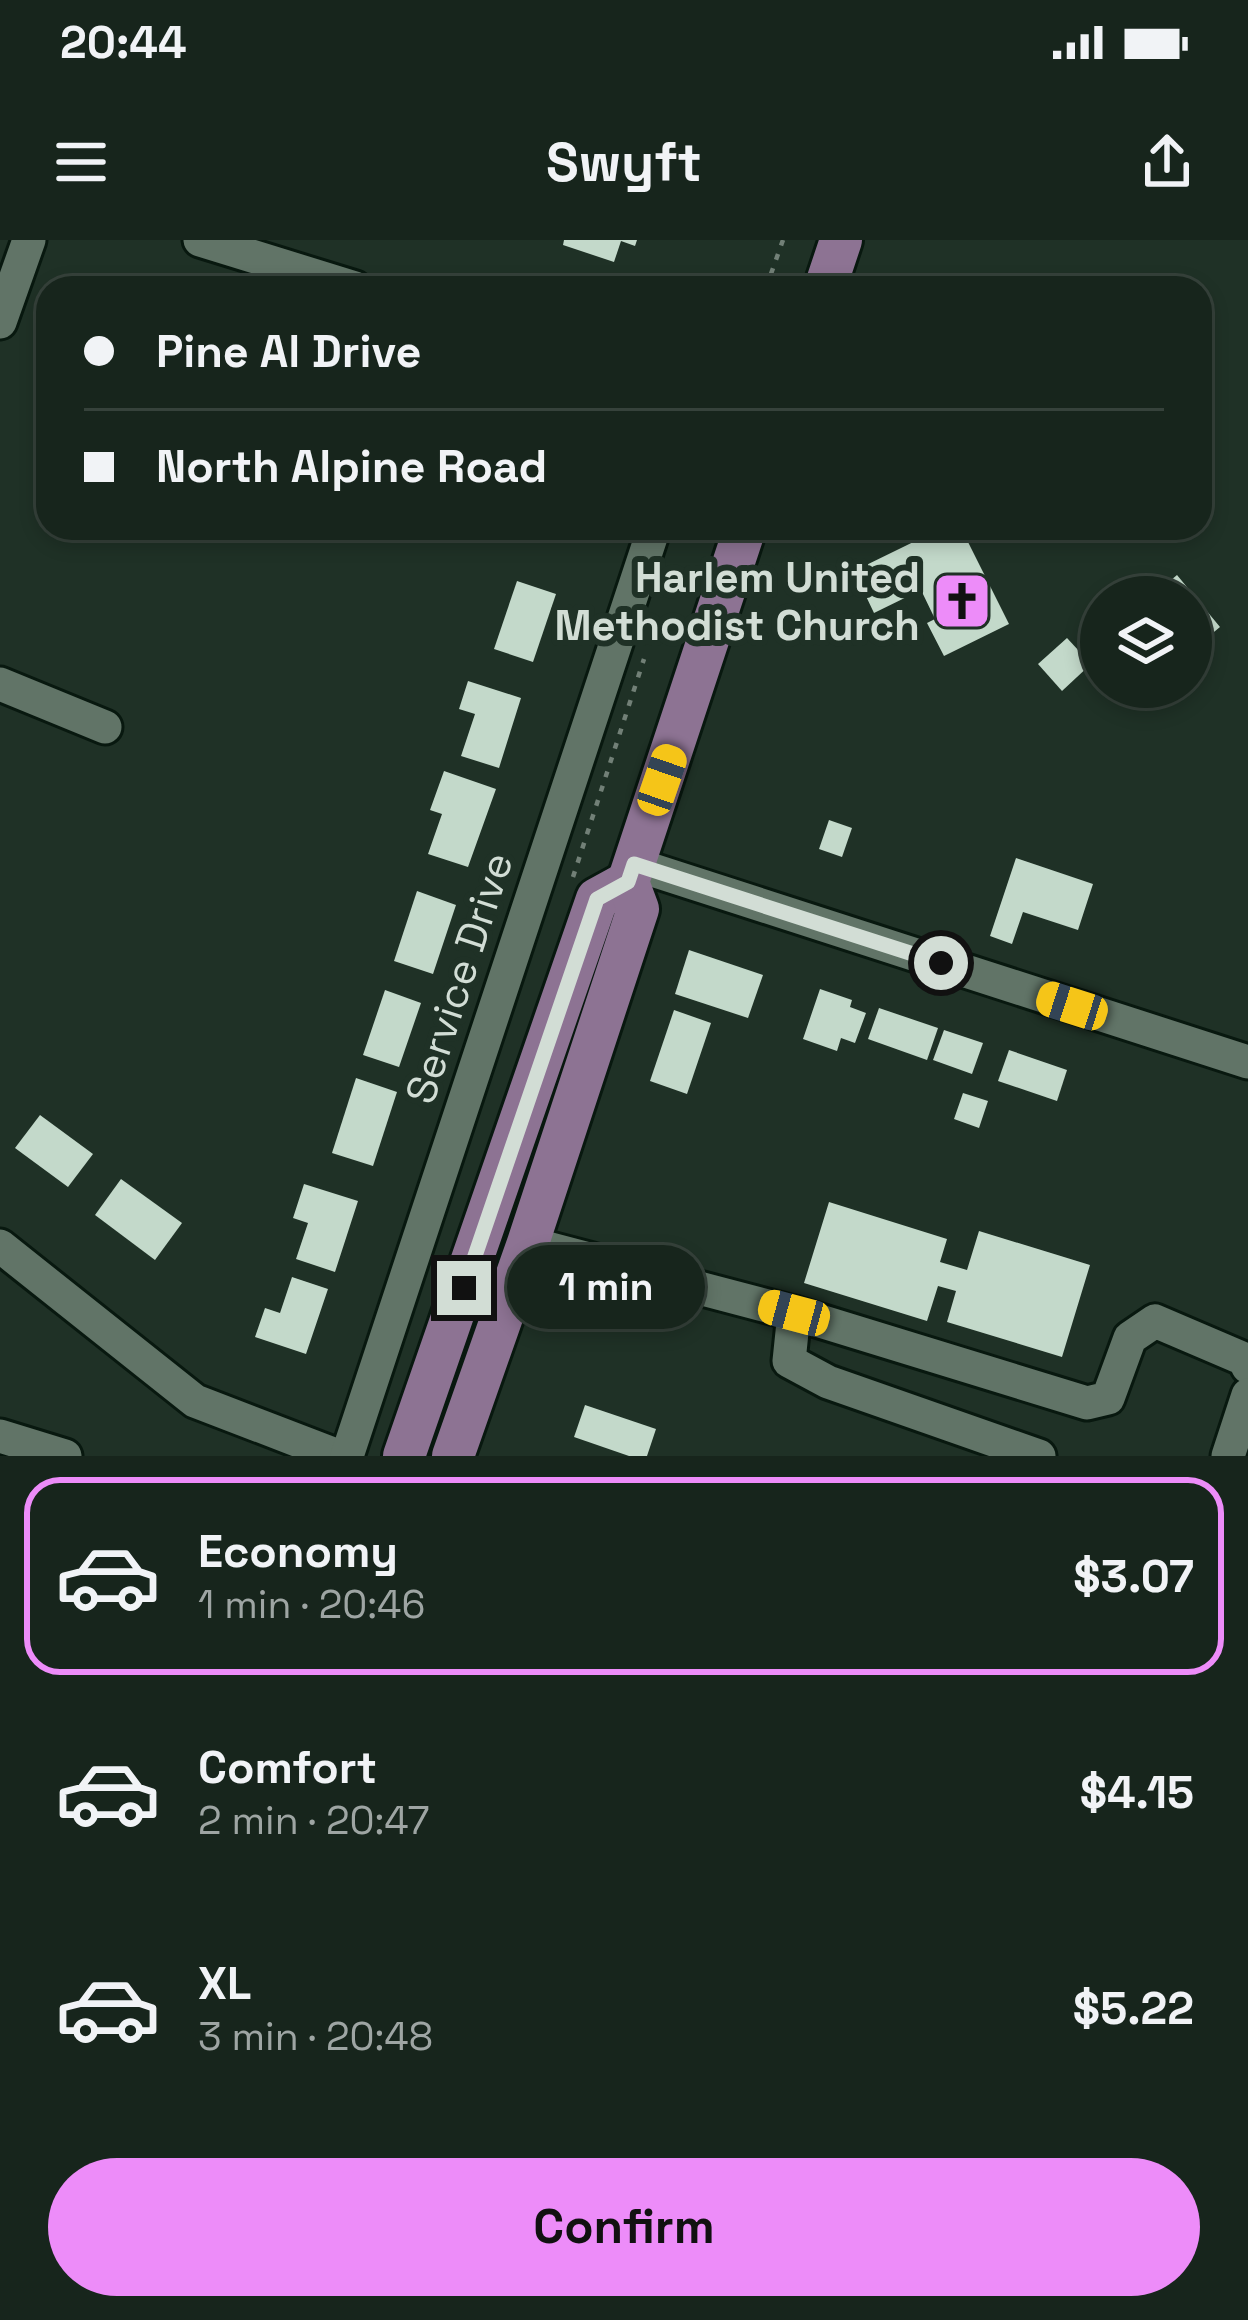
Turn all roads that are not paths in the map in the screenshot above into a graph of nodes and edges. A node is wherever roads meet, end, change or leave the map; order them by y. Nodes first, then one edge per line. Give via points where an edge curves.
1 (29, 240) edge
2 (200, 240) edge
3 (841, 240) edge
4 (281, 251) edge
5 (331, 276) edge
6 (829, 276) edge
7 (0, 322) edge
8 (651, 540) edge
9 (741, 540) edge
10 (0, 684) edge
11 (105, 727) dead end
12 (631, 873) junction
13 (1248, 1062) edge
14 (528, 1243) junction
15 (0, 1246) edge
16 (794, 1313) junction
17 (1248, 1367) edge
18 (1248, 1396) edge
19 (0, 1436) edge
20 (65, 1456) edge
21 (343, 1456) edge
22 (404, 1456) edge
23 (453, 1456) edge
24 (1039, 1456) edge
25 (1228, 1456) edge

1 - 7 street
2 - 4 street
3 - 6 main road
4 - 5 street
8 - 21 street, Service Drive
9 - 12 main road
10 - 11 street
12 - 13 street
12 - 14 main road via 638,909
12 - 22 main road via 597,899
14 - 16 street
14 - 23 main road
15 - 21 street via 195,1401
16 - 17 street via 1087,1403 1108,1397 1130,1338 1155,1321
16 - 24 street via 789,1361 827,1382
18 - 25 street
19 - 20 street

